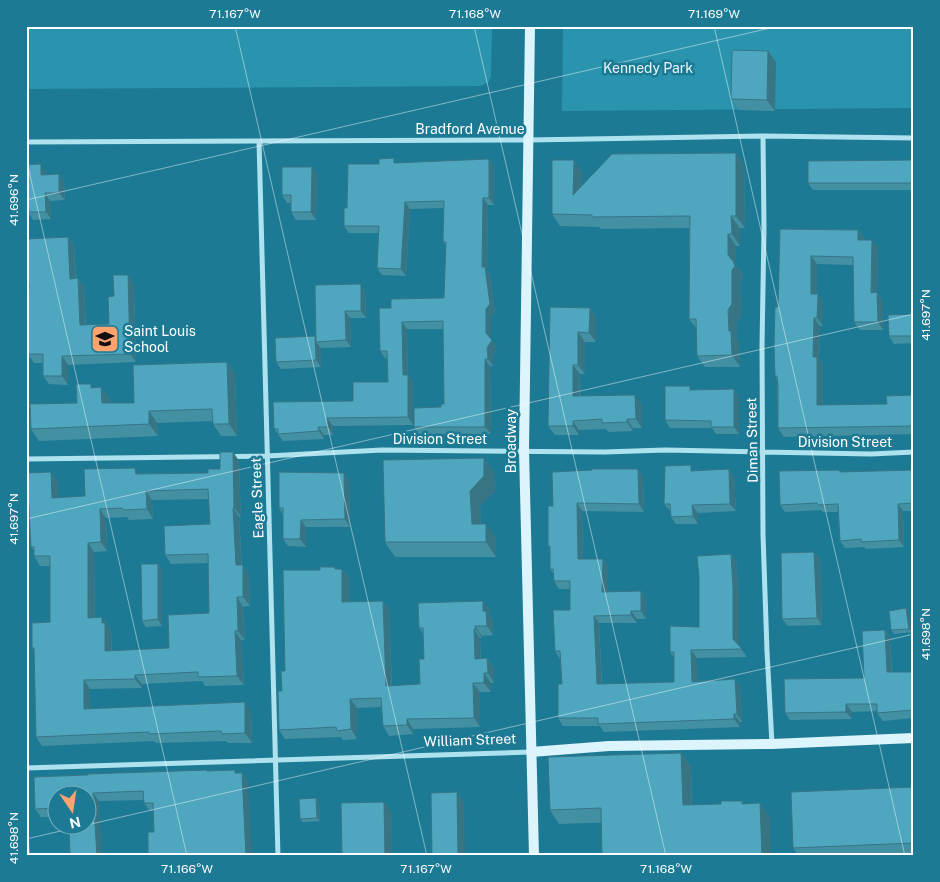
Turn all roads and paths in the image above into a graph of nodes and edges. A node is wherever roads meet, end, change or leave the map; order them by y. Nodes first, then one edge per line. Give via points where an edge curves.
1 (530, 26) edge
2 (763, 136) junction
3 (914, 138) edge
4 (259, 140) junction
5 (529, 140) junction
6 (26, 142) edge
7 (524, 450) junction
8 (764, 452) junction
9 (914, 452) edge
10 (267, 456) junction
11 (26, 459) edge
12 (914, 738) edge
13 (772, 744) junction
14 (531, 752) junction
15 (275, 760) junction
16 (26, 768) edge
17 (26, 826) edge
18 (27, 856) edge
19 (278, 856) edge
20 (534, 856) edge

1 - 5 main road, Broadway
2 - 3 street, Bradford Avenue
2 - 5 street, Bradford Avenue
2 - 8 street, Diman Street
4 - 5 street, Bradford Avenue
4 - 6 street, Bradford Avenue
4 - 10 street, Eagle Street
5 - 7 main road, Broadway
7 - 8 street, Division Street
7 - 10 street, Division Street via 382,450
7 - 14 main road, Broadway
8 - 9 street, Division Street
8 - 13 street, Diman Street via 766,641
10 - 11 street, Division Street
10 - 15 street, Eagle Street
12 - 13 main road, William Street
13 - 14 main road, William Street via 609,746
14 - 15 street, William Street
14 - 20 main road, Broadway
15 - 16 street, William Street
15 - 19 street, Eagle Street
17 - 18 street

